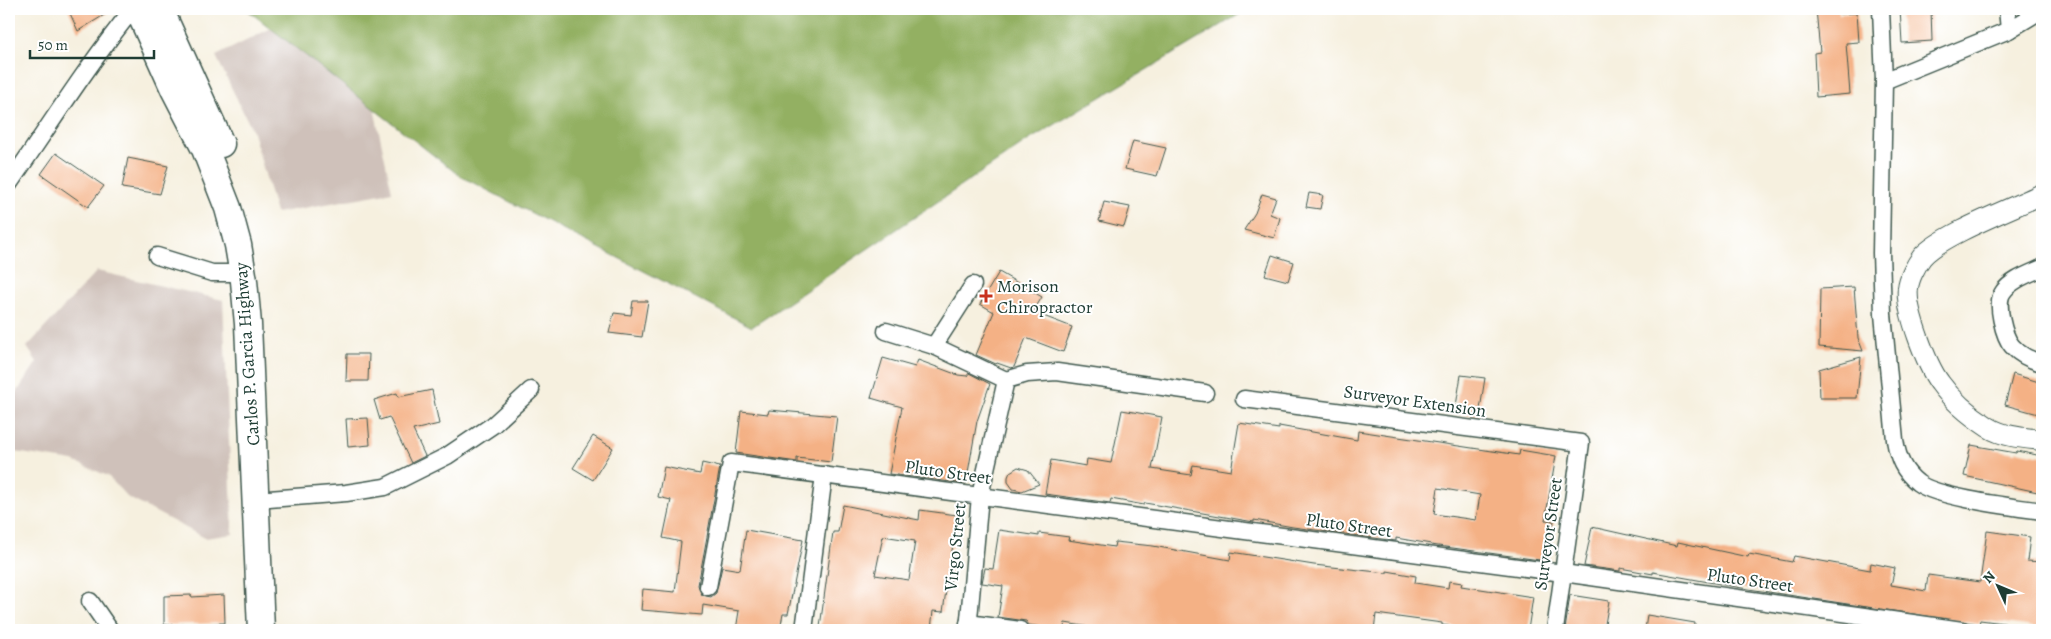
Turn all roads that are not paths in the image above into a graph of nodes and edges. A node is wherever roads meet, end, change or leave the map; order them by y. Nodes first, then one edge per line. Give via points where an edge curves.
1 (133, 9) edge
2 (138, 9) edge
3 (160, 9) edge
4 (1881, 9) edge
5 (2007, 9) edge
6 (2042, 10) edge
7 (2009, 30) junction
8 (1884, 82) junction
9 (9, 184) edge
10 (2042, 194) edge
11 (157, 256) dead end
12 (2042, 268) edge
13 (243, 273) junction
14 (973, 285) dead end
15 (886, 332) dead end
16 (934, 346) junction
17 (2042, 363) edge
18 (1006, 380) junction
19 (532, 390) dead end
20 (1205, 393) dead end
21 (1244, 399) dead end
22 (2042, 440) edge
23 (1581, 443) joint
24 (824, 475) junction
25 (980, 496) junction
26 (265, 500) junction
27 (2042, 511) edge
28 (1563, 574) junction
29 (708, 587) dead end
30 (90, 601) dead end
31 (968, 626) edge
32 (110, 630) edge
33 (261, 630) edge
34 (279, 630) edge
35 (804, 630) edge
36 (1020, 630) edge
37 (1554, 630) edge
38 (1962, 630) edge

1 - 9 street via 101,48
2 - 13 highway, Carlos P. Garcia Highway via 208,157 228,208
3 - 26 highway, Carlos P. Garcia Highway via 221,144 245,204 255,242 265,323
4 - 8 street
5 - 7 street
6 - 7 street
7 - 8 street
8 - 27 street via 1883,314 1898,458 1920,484 1941,493
10 - 22 street via 1956,234 1923,257 1908,286 1908,301 1922,347 1940,383 1966,410 1988,427 2007,435
11 - 13 street via 212,273
12 - 17 street via 2003,291 1998,309 2010,345 2024,356
13 - 26 highway, Carlos P. Garcia Highway
14 - 16 street
15 - 16 street
16 - 18 street
18 - 20 street via 1027,374 1057,372
18 - 25 street, Virgo Street
19 - 26 street via 493,425 447,456 385,487
21 - 23 street, Surveyor Extension
23 - 28 street, Surveyor Street
24 - 25 street, Pluto Street
24 - 29 street, Pluto Street via 730,463
24 - 35 street
25 - 28 street, Pluto Street
25 - 31 street, Virgo Street
26 - 33 highway, Carlos P. Garcia Highway
26 - 34 highway, Carlos P. Garcia Highway
28 - 37 street, Surveyor Street
28 - 38 street, Pluto Street
30 - 32 street
31 - 36 street

